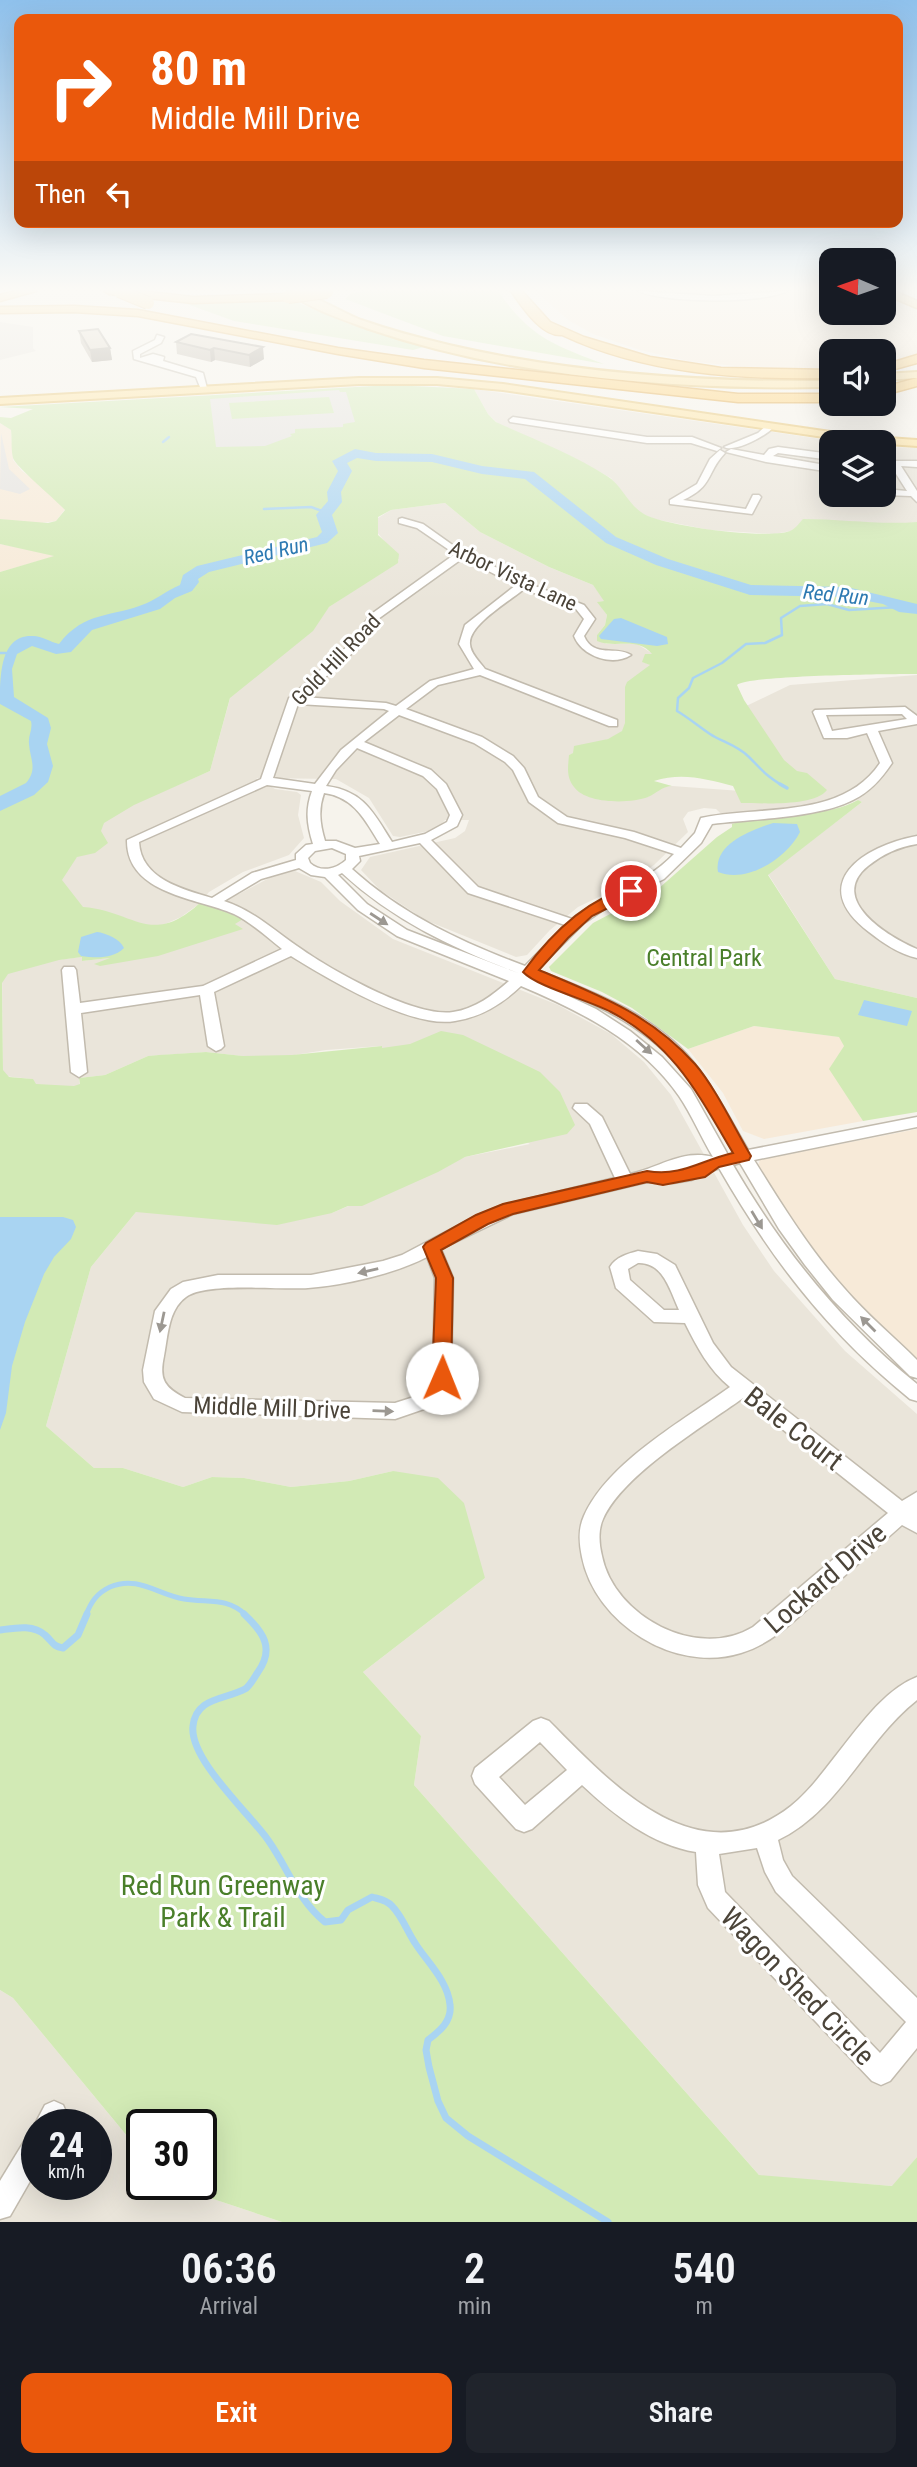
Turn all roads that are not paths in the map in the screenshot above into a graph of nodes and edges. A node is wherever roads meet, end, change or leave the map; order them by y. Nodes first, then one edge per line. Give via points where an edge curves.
1 (115, 395) edge
2 (558, 395) edge
3 (709, 395) edge
4 (819, 398) edge
5 (0, 401) edge
6 (513, 420) dead end
7 (757, 424) junction
8 (771, 426) junction
9 (744, 441) junction
10 (917, 443) edge
11 (724, 450) junction
12 (819, 455) edge
13 (766, 459) junction
14 (896, 463) edge
15 (917, 464) edge
16 (819, 467) edge
17 (896, 471) edge
18 (896, 493) edge
19 (916, 495) edge
20 (757, 497) dead end
21 (402, 520) dead end
22 (462, 554) junction
23 (523, 585) junction
24 (625, 655) dead end
25 (481, 671) junction
26 (293, 700) junction
27 (398, 710) junction
28 (612, 723) dead end
29 (871, 729) junction
30 (355, 743) junction
31 (266, 781) junction
32 (318, 788) junction
33 (423, 839) junction
34 (917, 840) edge
35 (320, 845) junction
36 (387, 845) junction
37 (352, 853) junction
38 (683, 853) junction
39 (302, 863) junction
40 (345, 869) junction
41 (329, 873) junction
42 (216, 901) junction
43 (574, 924) junction
44 (292, 950) junction
45 (917, 954) edge
46 (69, 970) dead end
47 (525, 976) junction
48 (206, 990) junction
49 (73, 1009) junction
50 (216, 1046) dead end
51 (79, 1072) dead end
52 (581, 1108) dead end
53 (917, 1122) edge
54 (743, 1156) junction
55 (718, 1162) junction
56 (625, 1181) junction
57 (432, 1247) junction
58 (689, 1316) dead end
59 (917, 1371) edge
60 (743, 1388) junction
61 (917, 1394) edge
62 (912, 1512) edge
63 (917, 1687) edge
64 (583, 1770) dead end
65 (765, 1836) junction
66 (707, 1843) junction
67 (917, 2015) edge
68 (917, 2028) edge
69 (21, 2171) edge
70 (0, 2206) edge

1 - 5 main road
2 - 7 main road
3 - 4 highway
6 - 11 street via 647,440 692,440
7 - 8 main road
7 - 9 street
8 - 9 street
8 - 10 main road
9 - 11 street
11 - 13 street
11 - 20 street via 712,461 702,485 673,502 749,512
12 - 13 street via 778,450
13 - 16 street
14 - 15 street
17 - 19 street
18 - 19 street
21 - 22 street, Arbor Vista Lane via 420,526
22 - 23 street, Arbor Vista Lane
22 - 26 street, Gold Hill Road via 374,617 354,646
23 - 24 street, Arbor Vista Lane via 586,611 590,619 579,636 583,647
23 - 25 street via 477,619 465,636 467,652
25 - 27 street via 436,682
25 - 28 street
26 - 27 street via 377,704
26 - 31 street, Gold Hill Road
27 - 30 street
27 - 38 street via 501,752 518,768 533,799 563,820
29 - 29 street via 828,735 819,712 905,710 915,721
29 - 38 street via 886,763 876,778 848,798 811,808 706,821 701,836
30 - 32 street
30 - 33 street via 428,773 442,787 457,821 446,832
31 - 32 street
31 - 42 street via 133,840 136,860 151,877 181,892
32 - 35 street via 312,816
32 - 36 street via 343,792 359,804
33 - 36 street
33 - 43 street via 473,890
34 - 45 street via 878,851 854,871 846,888 876,933
35 - 37 street via 341,845
35 - 39 street via 306,851
36 - 37 street
37 - 40 street via 353,861
38 - 43 street via 656,878
39 - 41 street via 313,871
39 - 42 street via 252,877
40 - 41 street
40 - 47 street via 417,926
41 -> 47 street via 351,897 394,928 428,945
42 - 44 street via 257,921
43 - 47 street
44 - 47 street via 371,993 433,1017 449,1018 477,1010
44 - 48 street
46 - 49 street
47 - 54 street via 615,1007 639,1021 691,1069
47 -> 55 street via 641,1044 685,1093
48 - 49 street
48 - 50 street
49 - 51 street
52 - 56 street via 596,1121
53 - 54 street, Middle Mill Drive
54 - 55 street, Middle Mill Drive
59 -> 54 street via 825,1278 785,1226
55 - 56 street, Middle Mill Drive via 705,1171
55 -> 61 street via 789,1267 858,1344
56 - 57 street, Middle Mill Drive via 509,1209
57 -> 57 street, Middle Mill Drive via 354,1274 189,1287 163,1311 153,1382 170,1401 190,1406 395,1411 420,1404 442,1378 444,1278
58 - 60 street, Bale Court via 714,1361
60 - 62 street, Bale Court
60 - 62 street, Lockard Drive via 626,1475 601,1503 589,1538 591,1559 609,1600 627,1617 689,1646 736,1646 774,1625
63 - 65 street via 880,1719 812,1802
64 - 66 street via 651,1825 683,1839
65 - 66 street
65 - 67 street via 784,1884
66 - 68 street, Wagon Shed Circle via 710,1885 716,1900 881,2072
69 - 70 street

